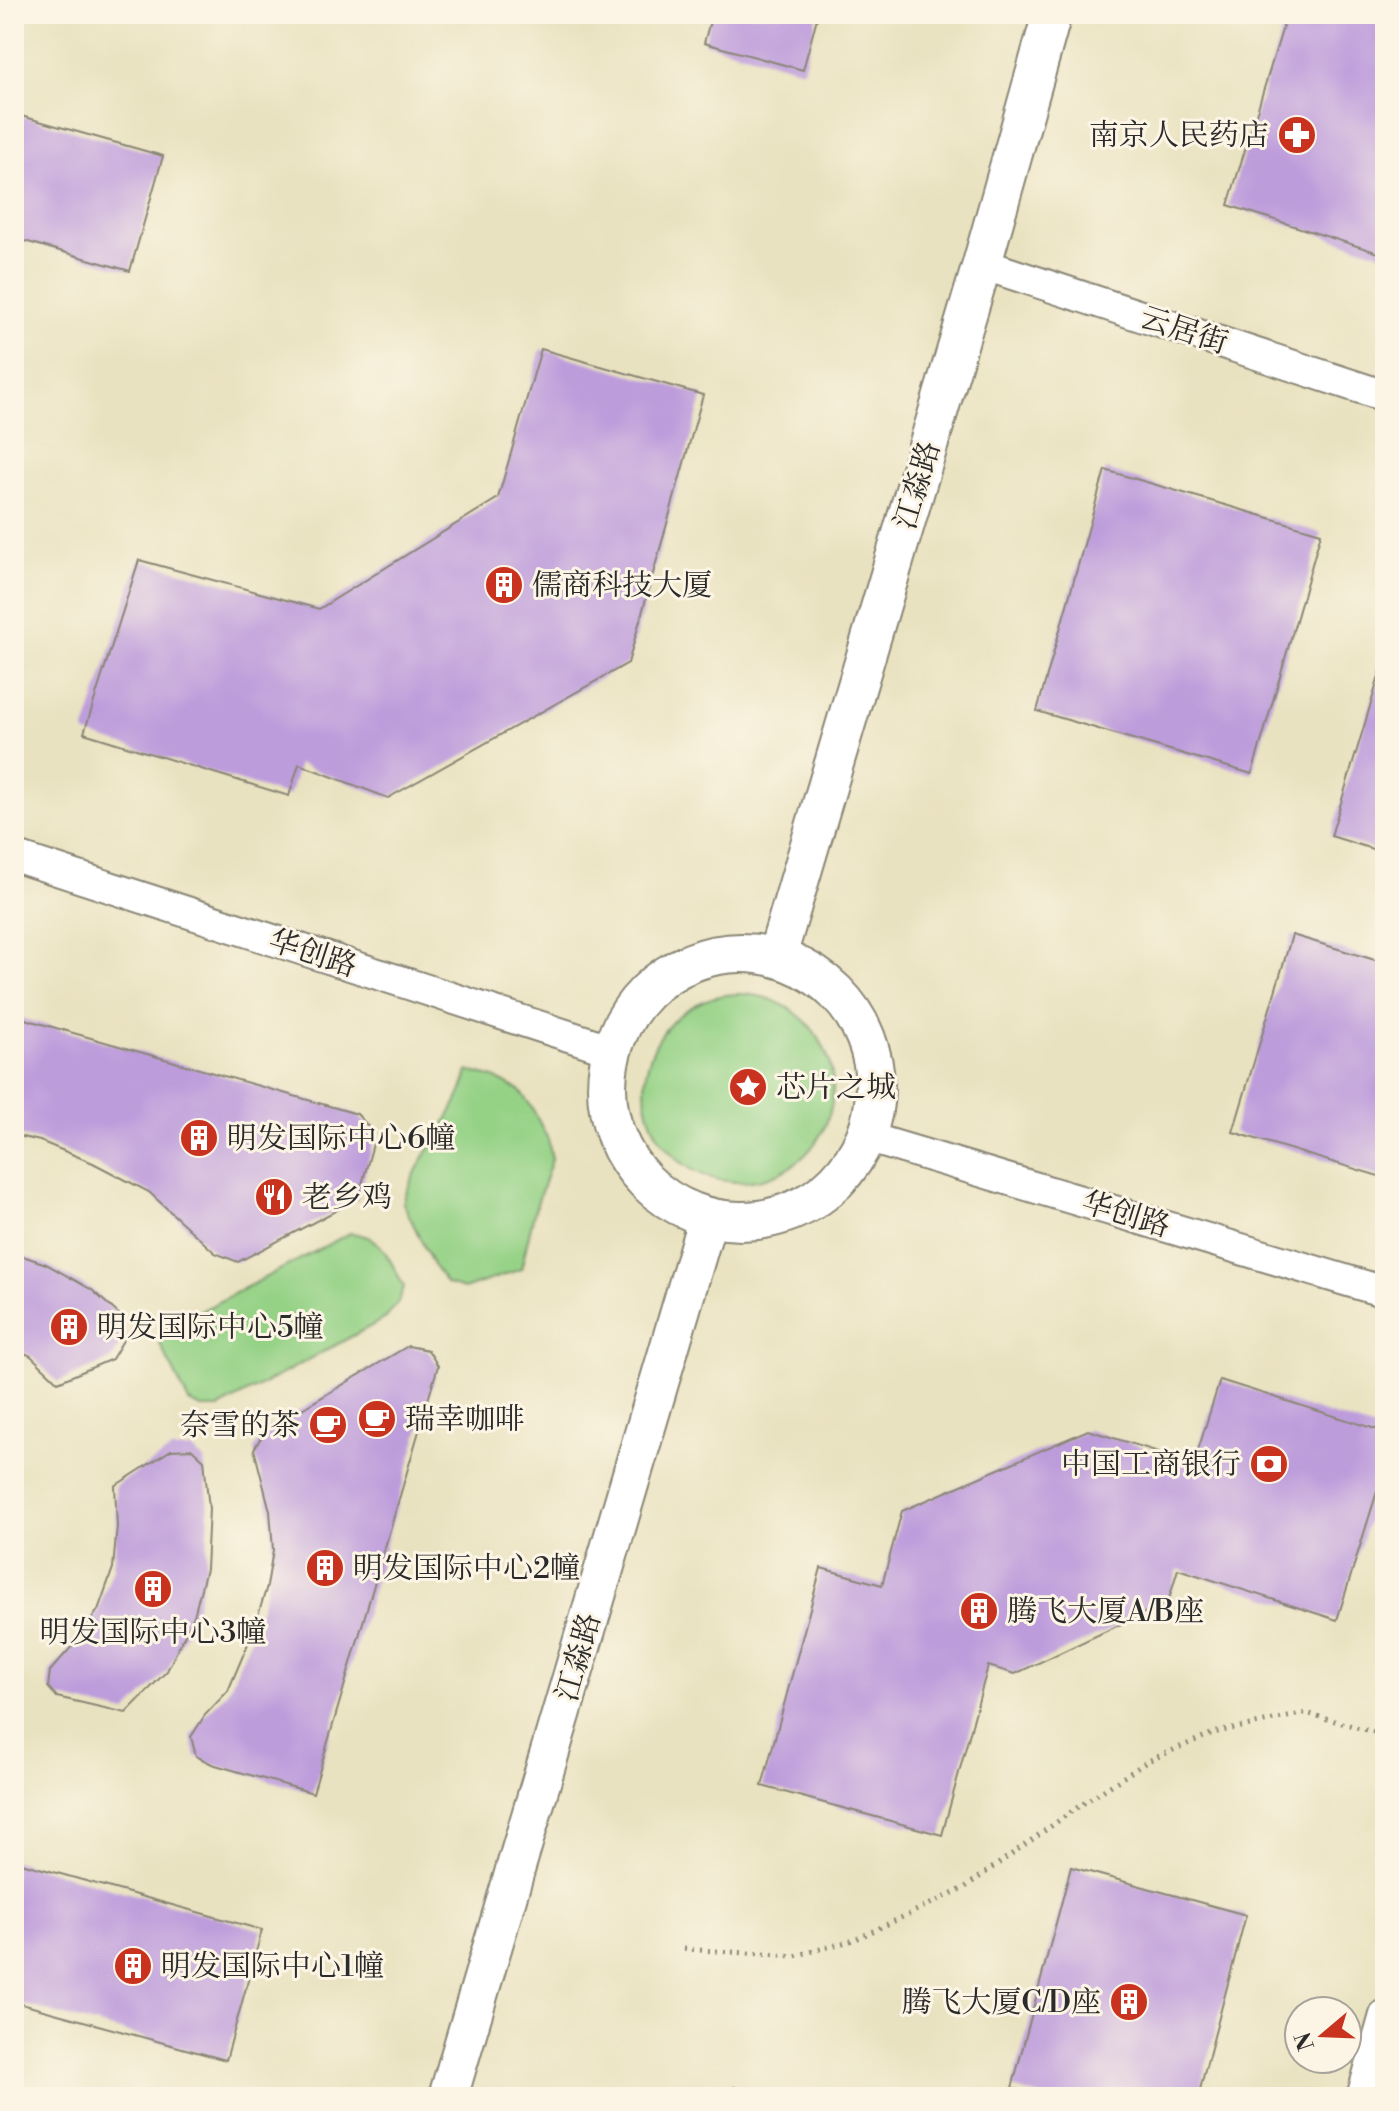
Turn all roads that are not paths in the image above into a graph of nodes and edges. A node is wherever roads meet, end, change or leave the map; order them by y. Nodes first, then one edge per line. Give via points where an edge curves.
1 (1052, 14) edge
2 (982, 264) junction
3 (1385, 396) edge
4 (14, 856) edge
5 (777, 956) junction
6 (612, 1050) junction
7 (866, 1137) junction
8 (708, 1217) junction
9 (1385, 1292) edge
10 (1385, 2015) edge
11 (448, 2097) edge
12 (1362, 2097) edge

1 - 2 street, 江淼路
2 - 3 street, 云居街
2 - 5 street, 江淼路
4 - 6 street, 华创路
5 - 6 street via 730,951 685,963 650,987 623,1020
5 - 7 street via 819,976 853,1009 872,1052 876,1099
6 - 8 street via 607,1103 619,1144 643,1179 676,1206
7 - 8 street via 838,1183 800,1210 758,1222
7 - 9 street, 华创路
8 - 11 street, 江淼路
10 - 12 street

